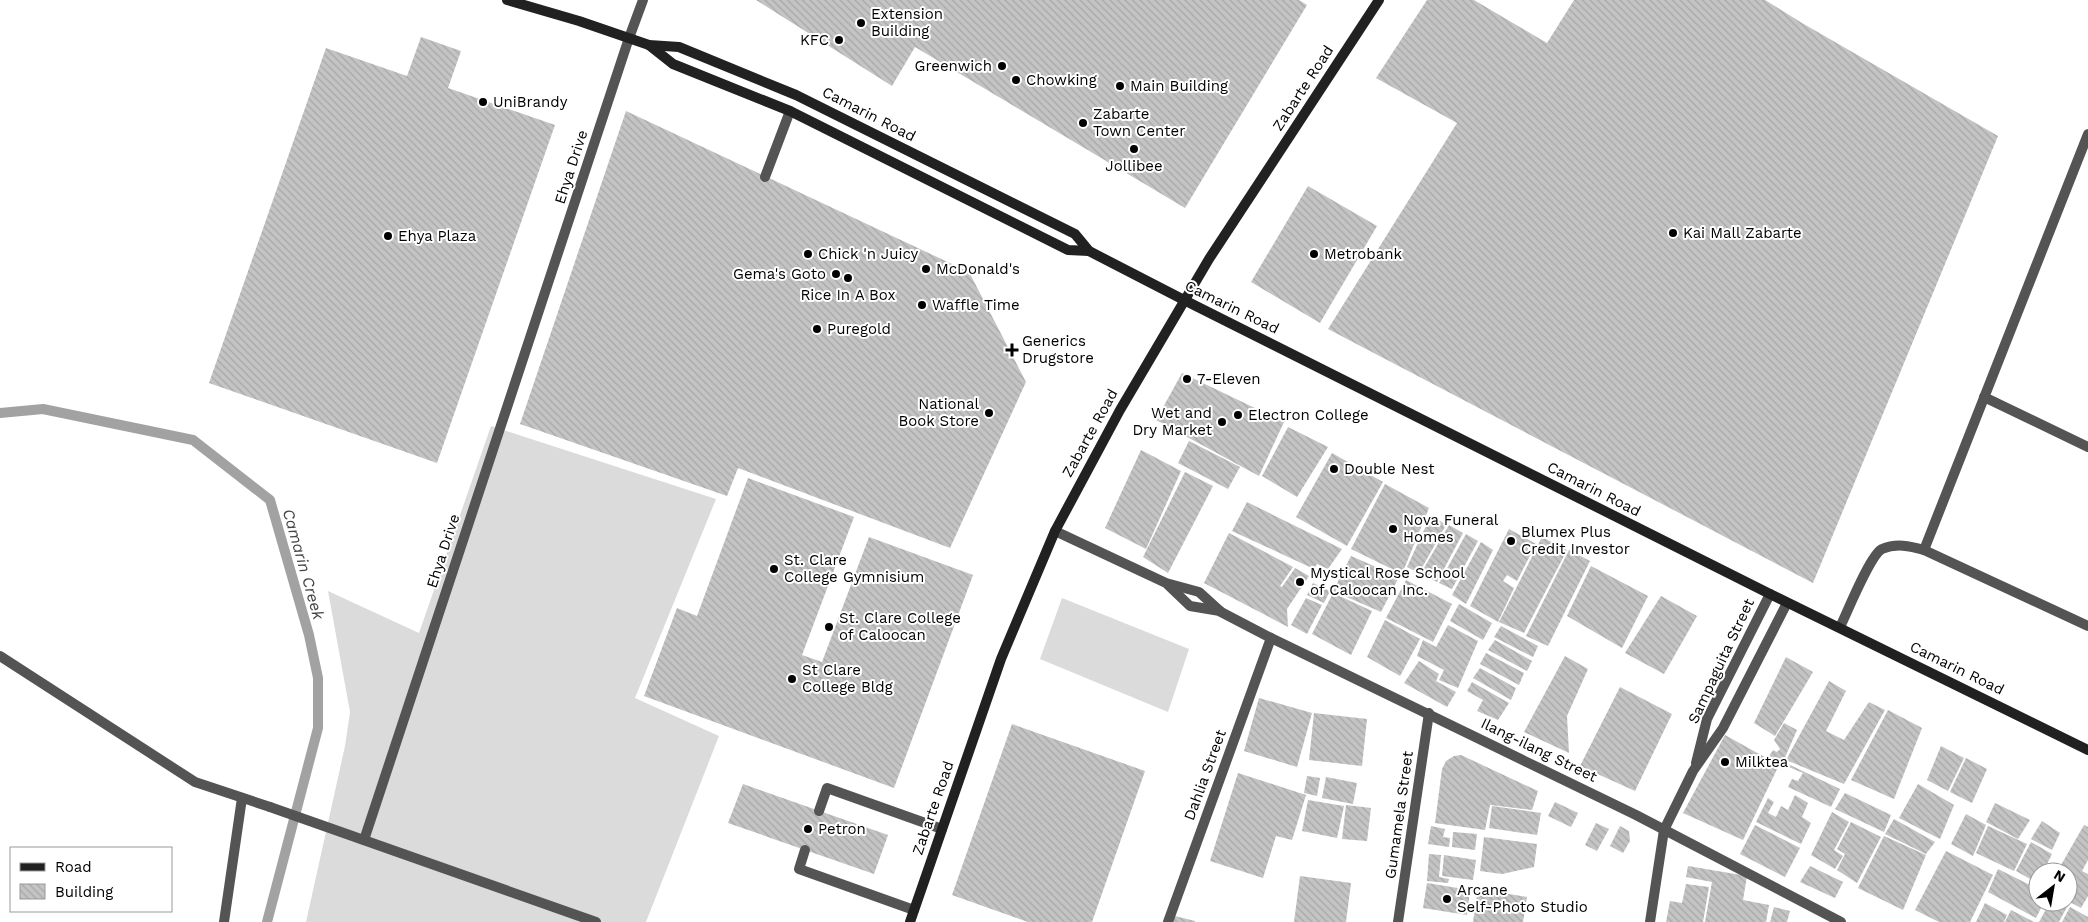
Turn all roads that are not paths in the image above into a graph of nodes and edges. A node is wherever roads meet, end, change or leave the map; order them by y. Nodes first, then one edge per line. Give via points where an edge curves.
1 (507, 0) edge
2 (643, 0) edge
3 (1378, 0) edge
4 (629, 38) junction
5 (649, 46) junction
6 (790, 111) junction
7 (2088, 134) edge
8 (765, 177) dead end
9 (1089, 251) junction
10 (1184, 300) junction
11 (1984, 397) junction
12 (2088, 447) edge
13 (1055, 531) junction
14 (1924, 550) junction
15 (1166, 583) junction
16 (1770, 594) junction
17 (1788, 603) junction
18 (1221, 612) junction
19 (2088, 626) edge
20 (1840, 627) junction
21 (1271, 638) junction
22 (0, 656) edge
23 (1429, 713) junction
24 (2088, 750) edge
25 (1693, 771) junction
26 (242, 798) junction
27 (819, 811) dead end
28 (942, 829) junction
29 (1664, 830) junction
30 (364, 840) junction
31 (805, 850) dead end
32 (914, 910) junction
33 (224, 922) edge
34 (596, 922) edge
35 (910, 922) edge
36 (1168, 922) edge
37 (1398, 922) edge
38 (1650, 922) edge
39 (1841, 922) edge

1 - 4 main road, Camarin Road
2 - 4 street, Ehya Drive
3 - 10 main road, Zabarte Road
4 - 5 main road, Camarin Road
4 - 30 street, Ehya Drive
5 - 6 main road, Camarin Road via 673,64
5 - 9 main road, Camarin Road via 679,47 796,95 1075,234
6 - 8 street
6 - 9 main road, Camarin Road via 1068,250
7 - 11 street
9 - 10 main road, Camarin Road
10 - 13 main road, Zabarte Road via 1094,455
10 - 16 main road, Camarin Road
11 - 12 street
11 - 14 street
13 - 15 street, Ilang-ilang Street
13 - 28 main road, Zabarte Road via 1001,659
14 - 19 street
14 - 20 street via 1894,545 1880,550
15 - 18 street, Ilang-ilang Street via 1199,592
15 - 18 street, Ilang-ilang Street via 1190,606
16 - 17 main road, Camarin Road
16 - 25 street, Sampaguita Street via 1707,719
17 - 20 main road, Camarin Road
17 - 25 street, Sampaguita Street via 1723,728
18 - 21 street, Ilang-ilang Street
20 - 24 main road, Camarin Road
21 - 23 street, Ilang-ilang Street
21 - 36 street, Dahlia Street
22 - 26 street via 195,782
23 - 29 street, Ilang-ilang Street
23 - 37 street, Gumamela Street
25 - 29 street, Sampaguita Street
26 - 30 street
26 - 33 street
27 - 28 street via 827,788
28 - 32 main road, Zabarte Road
29 - 38 street, Sampaguita Street
29 - 39 street, Ilang-ilang Street
30 - 34 street
31 - 32 street via 799,869
32 - 35 main road, Zabarte Road

